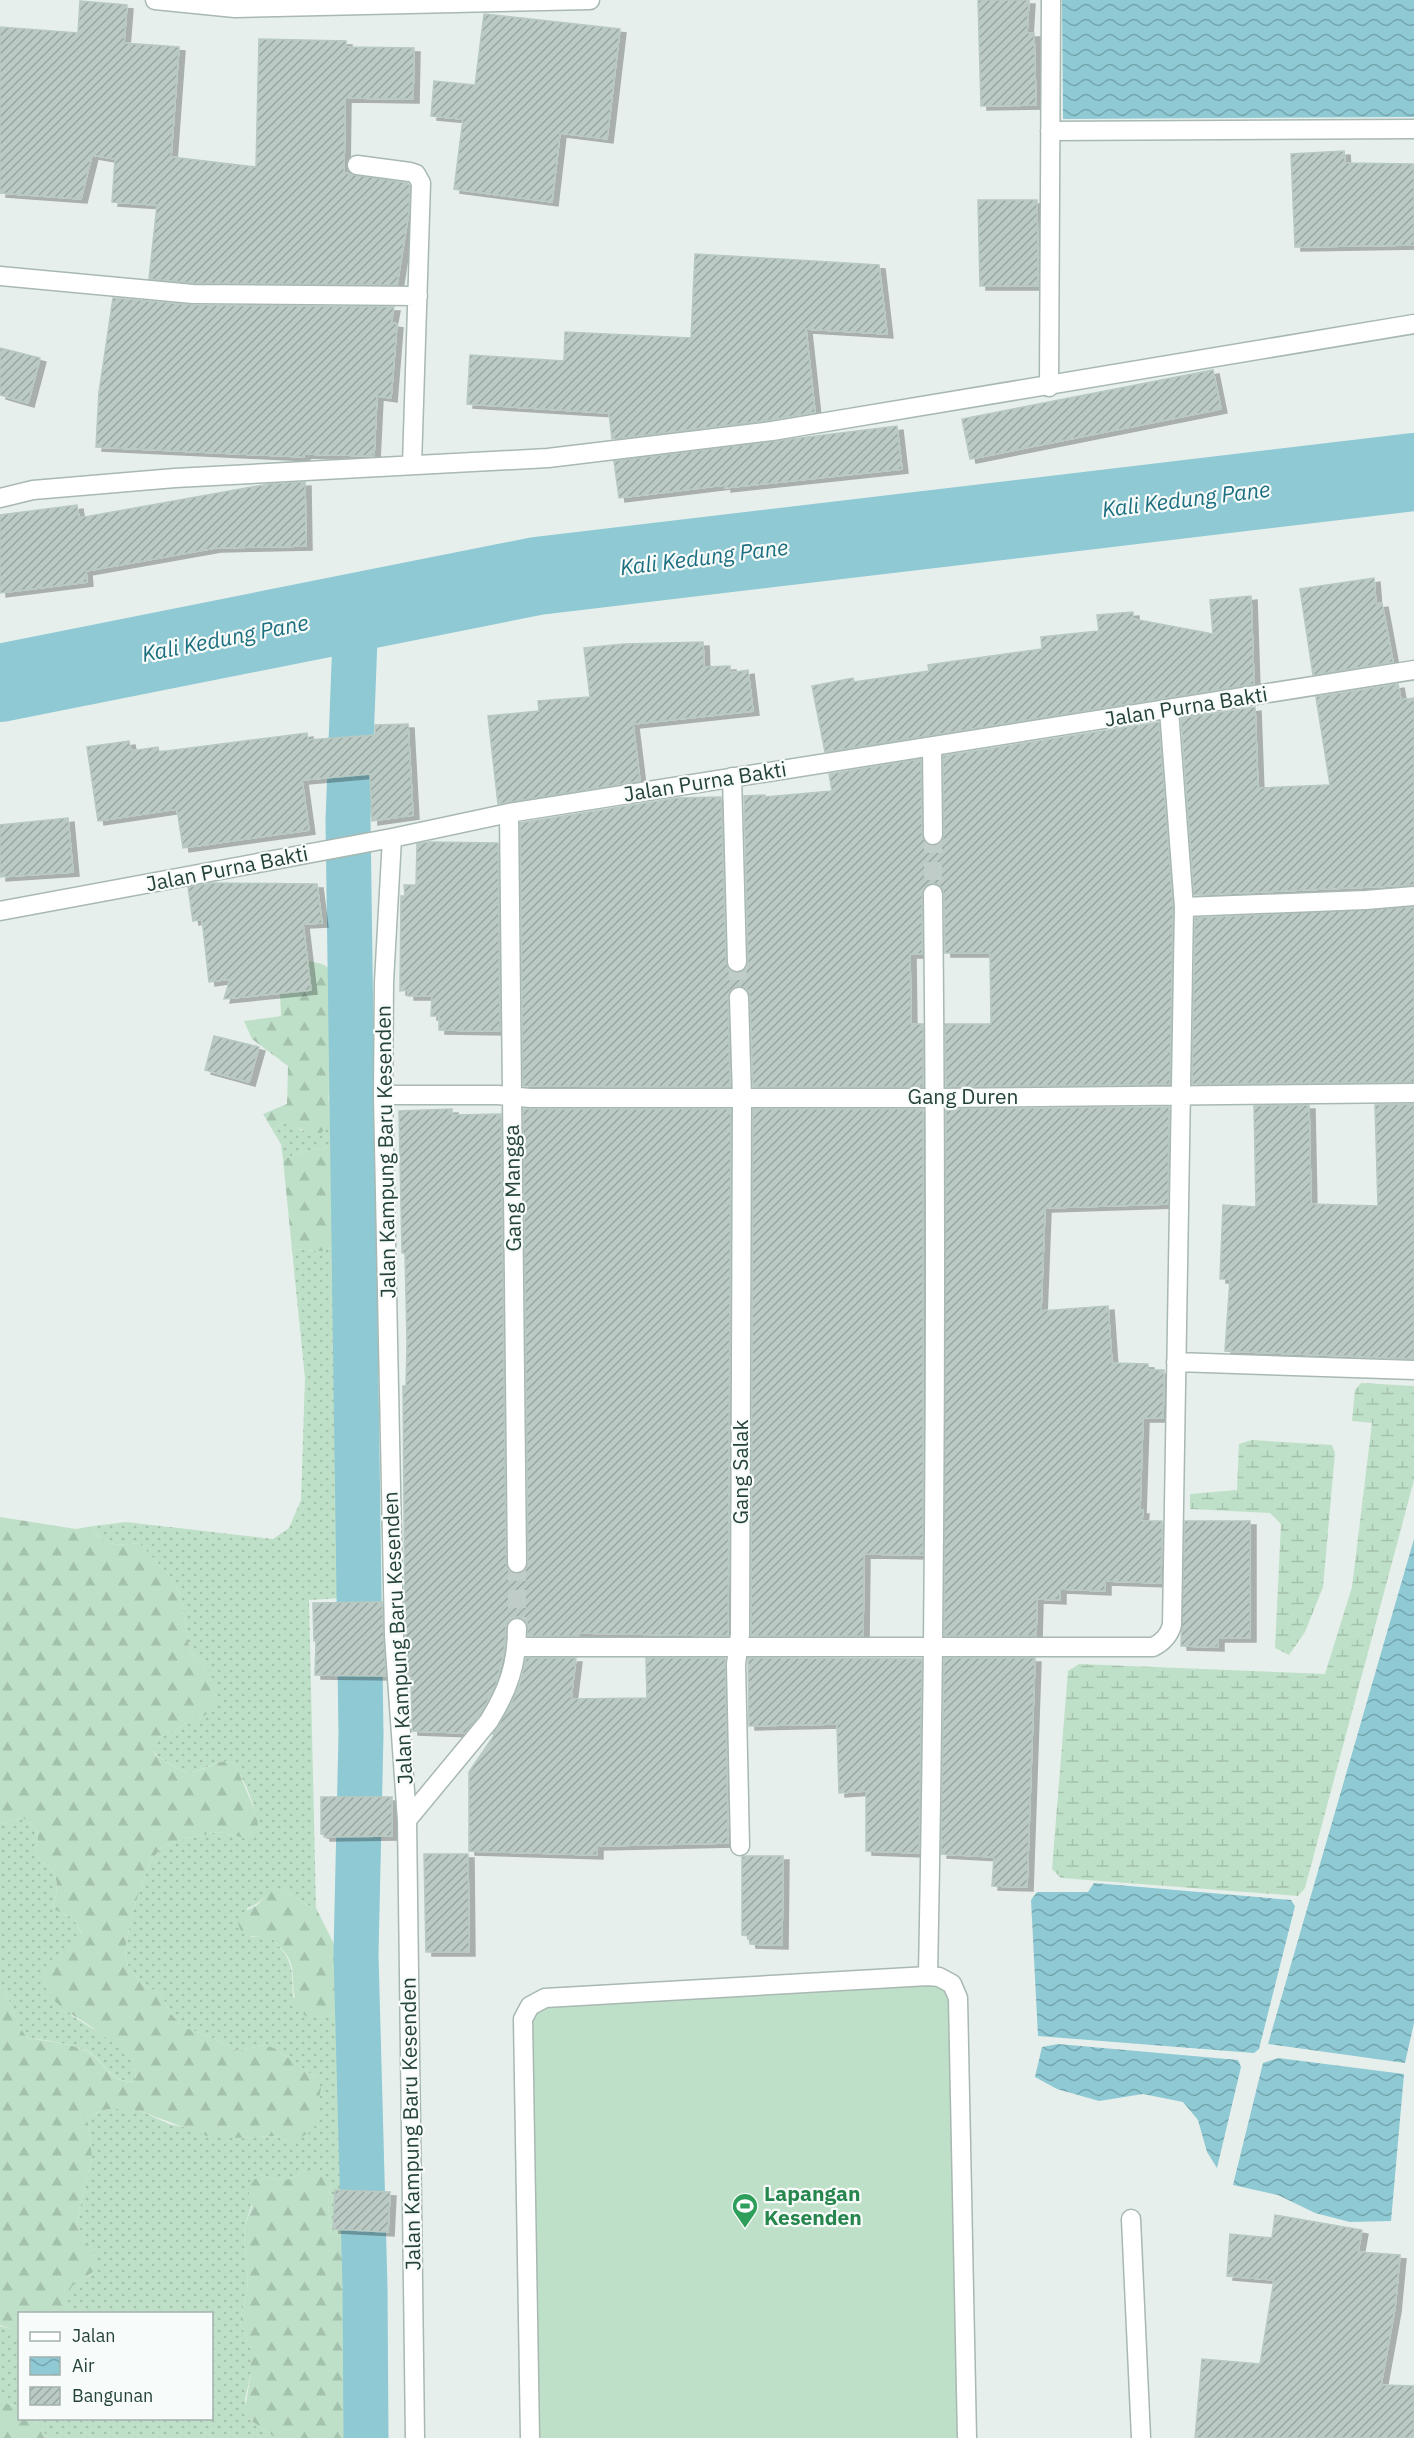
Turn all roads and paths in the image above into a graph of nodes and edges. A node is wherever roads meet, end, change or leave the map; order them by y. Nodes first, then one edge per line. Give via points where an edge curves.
1 (155, 0) edge
2 (590, 0) edge
3 (1051, 0) edge
4 (1414, 129) edge
5 (1050, 131) junction
6 (357, 165) dead end
7 (0, 276) edge
8 (418, 296) junction
9 (1414, 324) edge
10 (1049, 387) junction
11 (412, 465) junction
12 (0, 498) edge
13 (1414, 670) edge
14 (1169, 710) junction
15 (932, 747) junction
16 (732, 777) junction
17 (509, 813) junction
18 (933, 835) tunnel mouth
19 (392, 838) junction
20 (933, 894) tunnel mouth
21 (1414, 896) edge
22 (1184, 907) junction
23 (0, 911) edge
24 (737, 962) tunnel mouth
25 (739, 997) tunnel mouth
26 (1414, 1093) edge
27 (383, 1095) junction
28 (1180, 1095) junction
29 (512, 1096) junction
30 (742, 1098) junction
31 (936, 1098) junction
32 (1176, 1362) junction
33 (1414, 1370) edge
34 (517, 1563) tunnel mouth
35 (517, 1628) tunnel mouth
36 (738, 1646) junction
37 (517, 1647) junction
38 (934, 1647) junction
39 (407, 1820) junction
40 (740, 1846) dead end
41 (928, 1977) junction
42 (1131, 2219) dead end
43 (416, 2438) edge
44 (530, 2438) edge
45 (967, 2438) edge
46 (1141, 2438) edge

1 - 2 street via 235,8
3 - 5 street
4 - 5 street
5 - 10 street
6 - 8 street via 410,172 421,183
7 - 8 street via 193,294
8 - 11 street
9 - 10 street
10 - 11 street via 760,432 548,458
11 - 12 street via 163,479 33,490
13 - 14 street, Jalan Purna Bakti
14 - 15 street, Jalan Purna Bakti
14 - 22 street
15 - 16 street, Jalan Purna Bakti
15 - 18 street
16 - 17 street, Jalan Purna Bakti
16 - 24 street
17 - 19 street, Jalan Purna Bakti
17 - 29 street, Gang Mangga
19 - 23 street, Jalan Purna Bakti
19 - 27 street, Jalan Kampung Baru Kesenden
20 - 31 street
21 - 22 street
22 - 28 street
25 - 30 street, Gang Salak
26 - 28 street, Gang Duren
27 - 29 street, Gang Duren
27 - 39 street, Jalan Kampung Baru Kesenden via 394,1635
28 - 31 street, Gang Duren
28 - 32 street
29 - 30 street, Gang Duren
29 - 34 street, Gang Mangga
30 - 31 street, Gang Duren
30 - 36 street, Gang Salak
31 - 38 street
32 - 33 street
32 - 38 street via 1172,1625 1165,1638 1153,1647
35 - 37 street
36 - 37 street
36 - 38 street
36 - 40 street, Gang Salak
37 - 39 street via 513,1673 489,1721
38 - 41 street
39 - 43 street, Jalan Kampung Baru Kesenden
41 - 44 street via 545,1998 530,2006 523,2019
41 - 45 street via 939,1977 952,1984 958,1998
42 - 46 street

